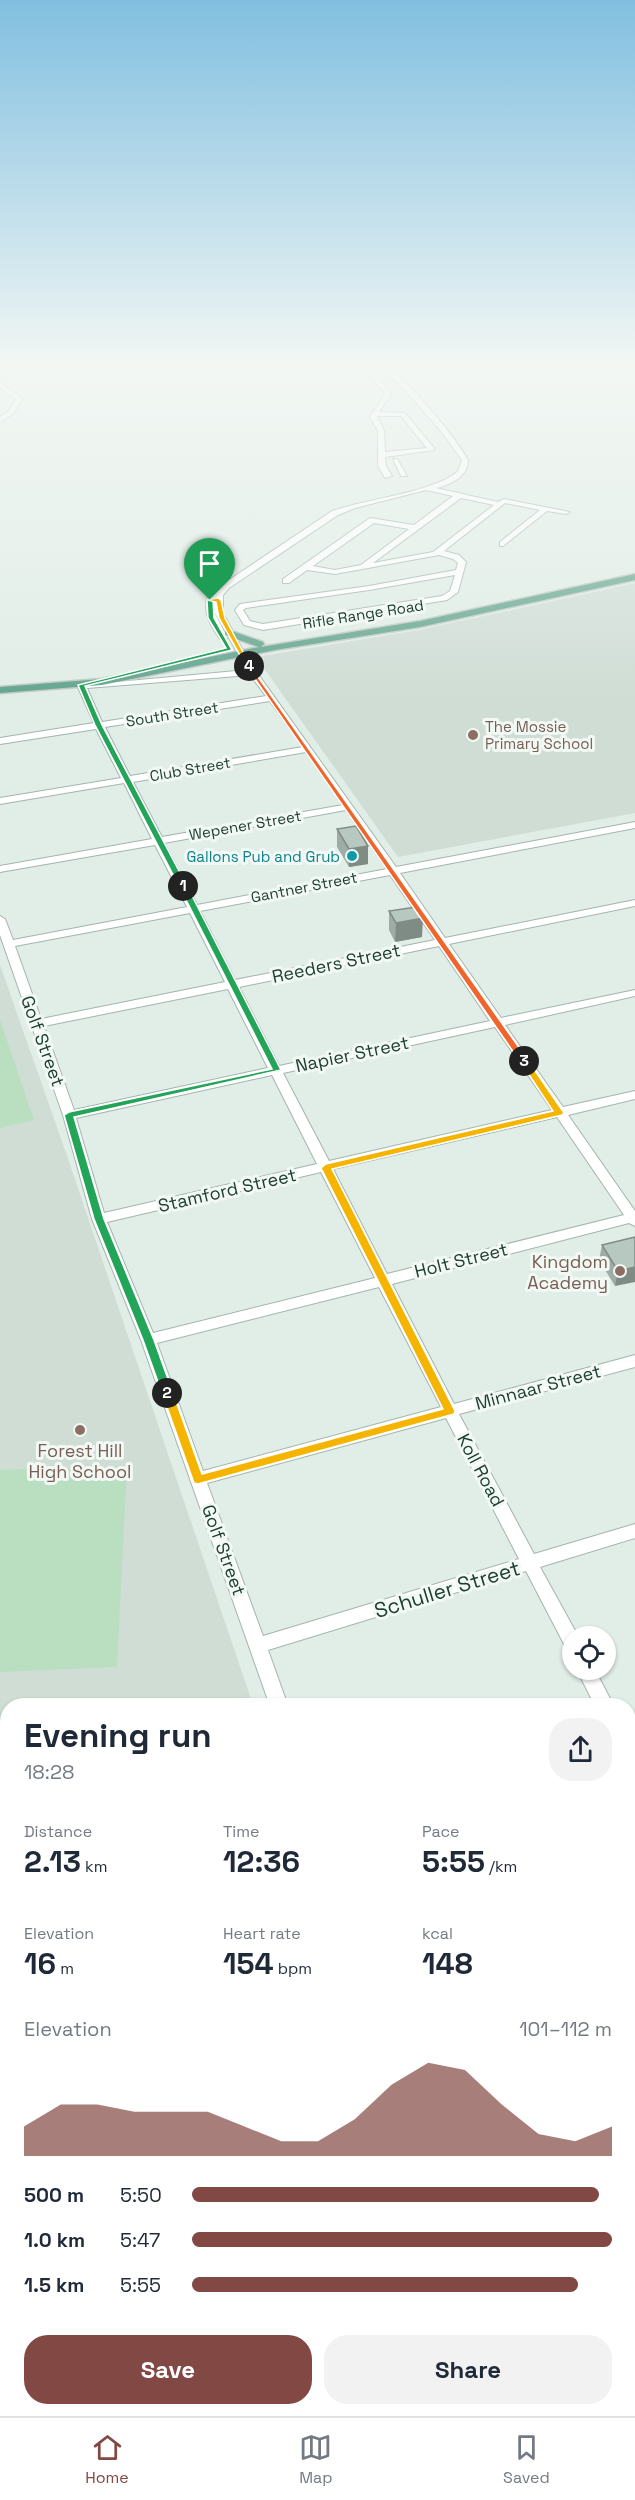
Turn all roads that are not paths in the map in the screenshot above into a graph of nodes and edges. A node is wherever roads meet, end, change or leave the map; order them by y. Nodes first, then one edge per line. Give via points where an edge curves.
1 (458, 475) edge
2 (423, 489) junction
3 (461, 497) junction
4 (498, 504) junction
5 (546, 508) junction
6 (420, 509) dead end
7 (566, 512) dead end
8 (436, 513) junction
9 (416, 528) junction
10 (503, 544) dead end
11 (438, 552) junction
12 (305, 567) junction
13 (363, 567) junction
14 (461, 571) junction
15 (635, 576) edge
16 (286, 581) dead end
17 (214, 600) junction
18 (229, 633) junction
19 (259, 644) junction
20 (238, 652) junction
21 (254, 672) junction
22 (81, 686) junction
23 (0, 690) edge
24 (273, 698) junction
25 (99, 725) junction
26 (0, 741) edge
27 (309, 749) junction
28 (128, 780) junction
29 (0, 801) edge
30 (348, 807) junction
31 (635, 825) edge
32 (159, 840) junction
33 (0, 869) edge
34 (391, 870) junction
35 (635, 903) edge
36 (194, 908) junction
37 (0, 920) edge
38 (442, 941) junction
39 (8, 944) junction
40 (234, 985) junction
41 (635, 993) edge
42 (498, 1022) junction
43 (36, 1024) junction
44 (277, 1070) junction
45 (635, 1095) edge
46 (559, 1113) junction
47 (69, 1115) junction
48 (326, 1168) junction
49 (99, 1219) junction
50 (634, 1219) edge
51 (382, 1280) junction
52 (148, 1340) junction
53 (635, 1360) edge
54 (450, 1411) junction
55 (198, 1479) junction
56 (635, 1532) edge
57 (530, 1563) junction
58 (563, 1626) edge
59 (258, 1646) junction
60 (591, 1680) edge
61 (276, 1698) edge
62 (601, 1698) edge

1 - 2 street
2 - 3 street
2 - 17 street via 335,513 226,586
3 - 4 street
3 - 8 street
4 - 5 street via 507,501
4 - 11 street
5 - 7 street
5 - 10 street
6 - 8 street
8 - 9 street
9 - 12 street via 373,520
9 - 13 street
11 - 13 street
11 - 14 street via 459,558
12 - 13 street via 332,572
12 - 16 street
14 - 14 street via 451,596 404,606 263,627 247,623 239,610 243,606
15 - 19 main road, Rifle Range Road via 417,622
15 - 20 main road, Rifle Range Road via 411,626
17 - 18 street
17 - 20 street via 211,618
18 - 19 main road
18 - 20 street
19 - 20 main road, Rifle Range Road
20 - 21 street
20 - 22 main road, Rifle Range Road
21 - 22 street
21 - 24 street
22 - 23 main road
22 - 25 street, Koll Road
24 - 25 street, South Street
24 - 27 street
25 - 26 street, South Street
25 - 28 street, Koll Road
27 - 28 street, Club Street
27 - 30 street
28 - 29 street, Club Street
28 - 32 street, Koll Road
30 - 32 street, Wepener Street
30 - 34 street
31 - 34 street, Gantner Street
32 - 33 street, Wepener Street
32 - 36 street, Koll Road
34 - 36 street, Gantner Street
34 - 38 street
35 - 38 street, Reeders Street
36 - 39 street, Gantner Street
36 - 40 street, Koll Road
37 - 39 street, Golf Street
38 - 40 street, Reeders Street
38 - 42 street
39 - 43 street, Golf Street
40 - 43 street, Reeders Street
40 - 44 street, Koll Road
41 - 42 street, Napier Street
42 - 44 street, Napier Street
42 - 46 street
43 - 47 street, Golf Street
44 - 47 street, Napier Street
44 - 48 street, Koll Road
45 - 46 street, Stamford Street
46 - 48 street, Stamford Street
46 - 50 street
47 - 49 street, Golf Street
48 - 49 street, Stamford Street
48 - 51 street, Koll Road
49 - 52 street, Golf Street
50 - 51 street, Holt Street
51 - 52 street, Holt Street
51 - 54 street, Koll Road
52 - 55 street, Golf Street
53 - 54 street, Minnaar Street
54 - 55 street, Minnaar Street
54 - 57 street, Koll Road
55 - 59 street, Golf Street
56 - 57 street, Schuller Street
57 - 58 street, Koll Road
57 - 59 street, Schuller Street
59 - 61 street, Golf Street
60 - 62 street

